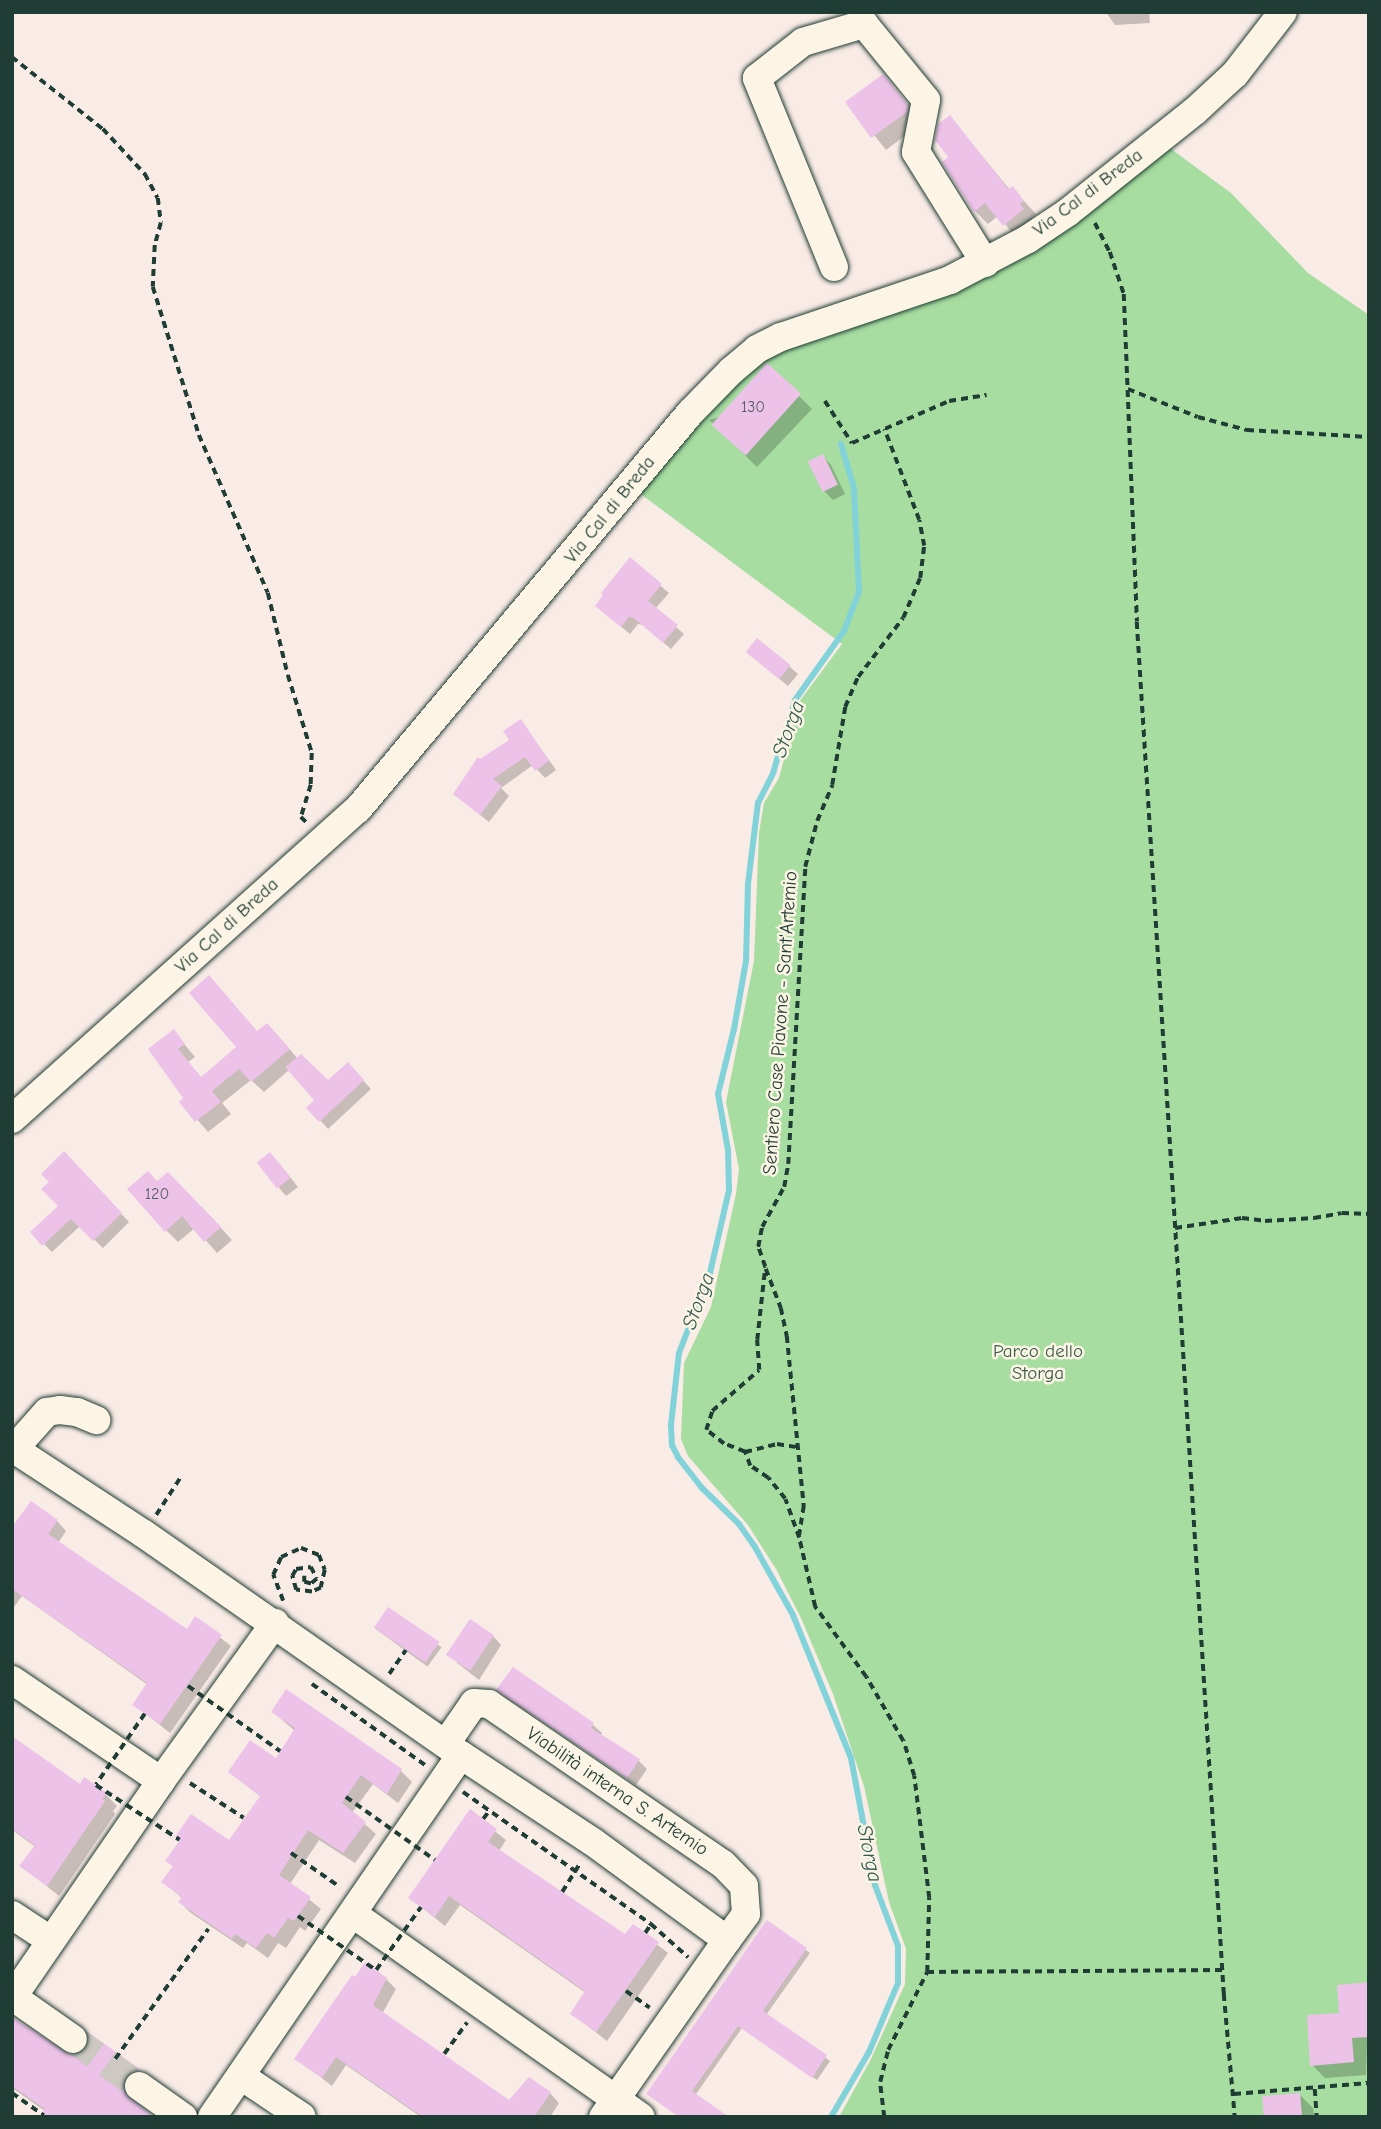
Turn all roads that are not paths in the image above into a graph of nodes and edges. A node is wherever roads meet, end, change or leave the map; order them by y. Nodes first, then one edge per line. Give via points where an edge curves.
1 (1283, 12) edge
2 (985, 263) junction
3 (834, 267) dead end
4 (12, 1119) edge
5 (96, 1420) dead end
6 (13, 1451) edge
7 (275, 1623) junction
8 (12, 1680) edge
9 (454, 1749) junction
10 (165, 1775) junction
11 (358, 1908) junction
12 (12, 1915) edge
13 (50, 1940) junction
14 (727, 1940) junction
15 (13, 1997) edge
16 (73, 2039) tunnel mouth
17 (241, 2076) junction
18 (139, 2086) tunnel mouth
19 (610, 2109) edge
20 (183, 2117) edge
21 (212, 2117) edge
22 (302, 2117) edge
23 (641, 2117) edge

1 - 2 street, Via Cal di Breda via 1235,74 1083,200
2 - 3 street via 916,152 926,100 864,24 803,42 757,78
2 - 4 street, Via Cal di Breda via 950,280 781,337 757,349 731,371 690,413 358,809
5 - 6 street via 77,1412 47,1412
6 - 7 street
7 - 9 street
7 - 10 street
8 - 10 street
9 - 11 street, Viabilità interna S. Artemio via 443,1778
9 - 14 street
9 - 14 street, Viabilità interna S. Artemio via 474,1703 489,1704 723,1864 744,1886 746,1914
10 - 13 street
11 - 17 street, Viabilità interna S. Artemio
11 - 19 street
12 - 13 street
13 - 15 street
14 - 19 street, Viabilità interna S. Artemio
15 - 16 street
17 - 21 street, Viabilità interna S. Artemio
17 - 22 street
18 - 20 street
19 - 23 street

